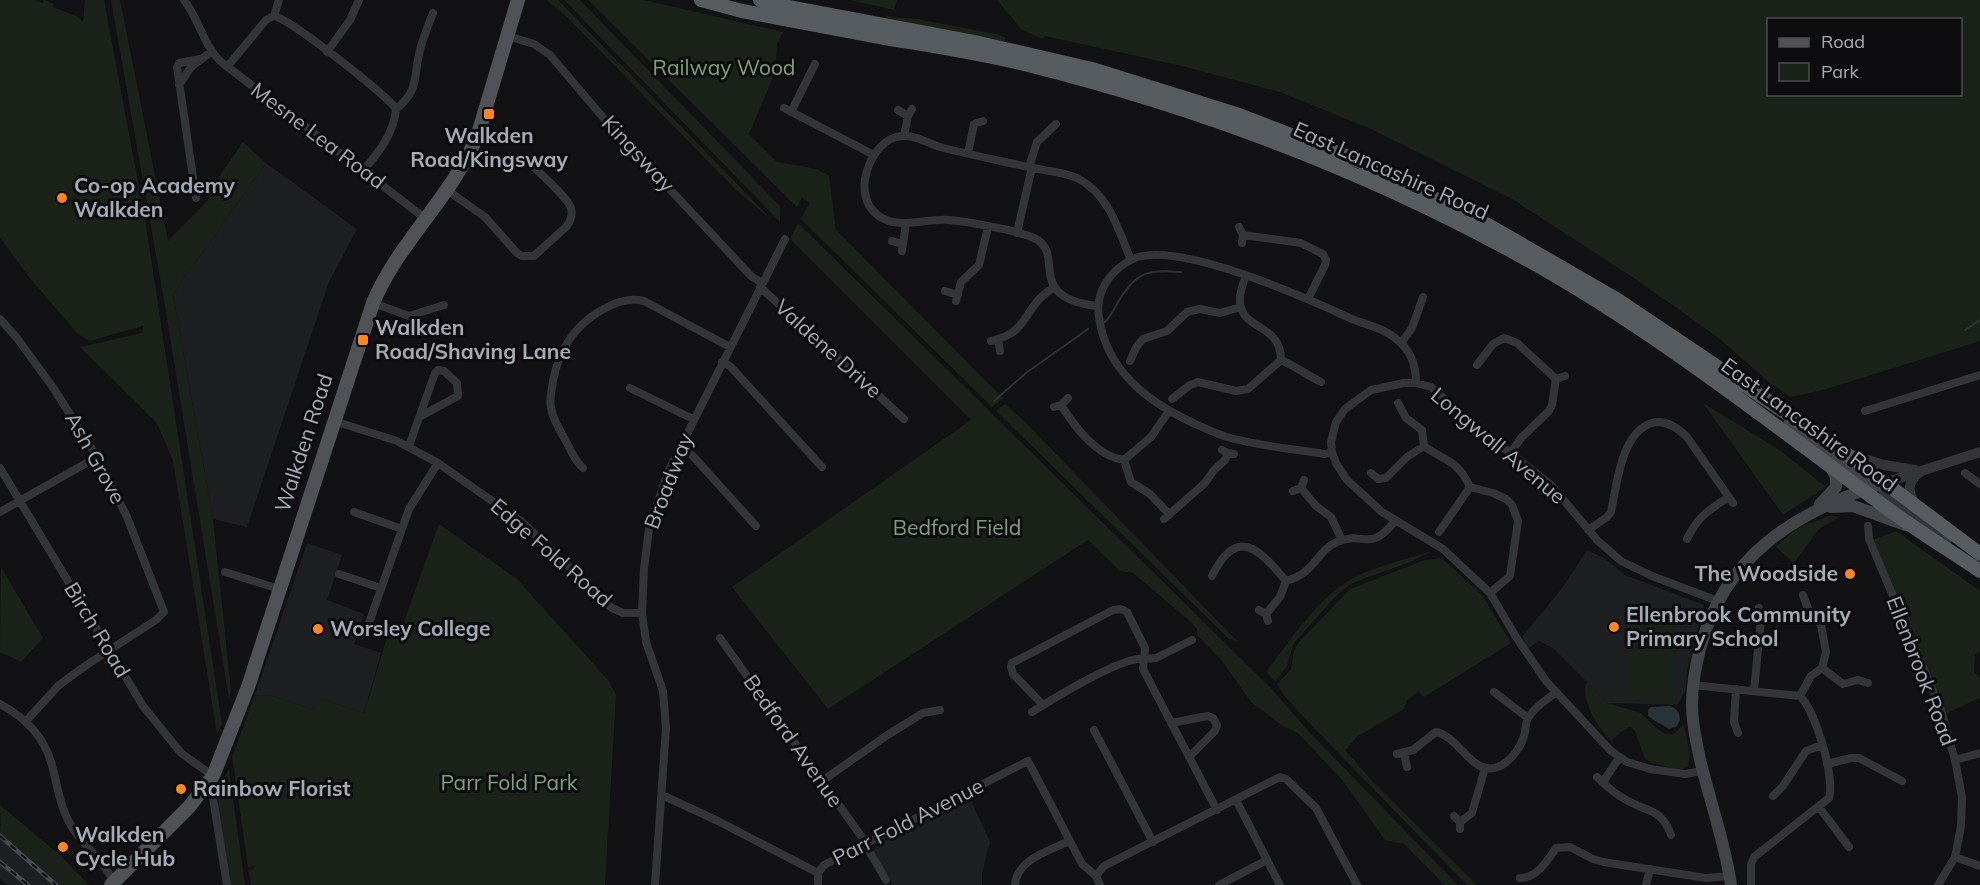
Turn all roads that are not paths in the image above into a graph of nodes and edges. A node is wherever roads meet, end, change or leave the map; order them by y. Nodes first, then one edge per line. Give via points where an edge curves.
1 (184, 0) edge
2 (279, 0) edge
3 (360, 0) edge
4 (518, 0) edge
5 (701, 0) edge
6 (760, 0) edge
7 (714, 2) edge
8 (433, 13) dead end
9 (274, 16) junction
10 (508, 36) junction
11 (212, 51) junction
12 (327, 52) junction
13 (815, 64) dead end
14 (227, 67) junction
15 (396, 109) junction
16 (898, 110) dead end
17 (983, 121) dead end
18 (1056, 124) dead end
19 (904, 136) junction
20 (968, 153) junction
21 (874, 155) junction
22 (524, 158) dead end
23 (1031, 167) junction
24 (363, 171) junction
25 (205, 189) dead end
26 (447, 190) junction
27 (426, 219) junction
28 (906, 223) junction
29 (988, 227) junction
30 (1017, 233) junction
31 (1241, 235) dead end
32 (785, 239) dead end
33 (892, 242) dead end
34 (1131, 260) junction
35 (1246, 275) junction
36 (761, 285) junction
37 (1054, 287) junction
38 (945, 291) dead end
39 (1424, 297) dead end
40 (1308, 299) junction
41 (373, 303) junction
42 (444, 305) dead end
43 (1097, 306) junction
44 (1241, 307) junction
45 (0, 319) edge
46 (1401, 343) junction
47 (730, 347) junction
48 (1000, 351) dead end
49 (1129, 356) dead end
50 (1281, 360) junction
51 (722, 362) junction
52 (1478, 365) dead end
53 (1980, 375) edge
54 (1321, 382) dead end
55 (1416, 383) junction
56 (630, 388) dead end
57 (1172, 399) dead end
58 (1765, 399) junction
59 (1061, 403) dead end
60 (1398, 403) dead end
61 (1169, 411) junction
62 (1865, 411) dead end
63 (421, 416) junction
64 (904, 418) dead end
65 (693, 419) junction
66 (334, 421) junction
67 (409, 446) junction
68 (1424, 446) junction
69 (680, 447) junction
70 (1228, 452) dead end
71 (1332, 452) junction
72 (1844, 452) junction
73 (1980, 452) edge
74 (1510, 454) junction
75 (97, 457) junction
76 (1124, 460) junction
77 (438, 463) junction
78 (1830, 466) junction
79 (822, 467) dead end
80 (0, 468) edge
81 (583, 468) dead end
82 (1922, 471) junction
83 (1371, 473) dead end
84 (1965, 473) dead end
85 (1884, 483) junction
86 (1980, 484) edge
87 (1299, 486) dead end
88 (1470, 487) junction
89 (1863, 490) junction
90 (19, 501) junction
91 (1917, 505) junction
92 (0, 512) edge
93 (354, 513) dead end
94 (1810, 513) junction
95 (1395, 521) junction
96 (756, 526) dead end
97 (1869, 526) dead end
98 (402, 529) junction
99 (1588, 530) junction
100 (1918, 530) junction
101 (1439, 532) dead end
102 (1342, 540) junction
103 (1687, 540) dead end
104 (1980, 554) edge
105 (1979, 570) edge
106 (225, 572) dead end
107 (339, 574) dead end
108 (1212, 576) dead end
109 (1286, 581) junction
110 (381, 588) junction
111 (279, 589) junction
112 (1490, 593) junction
113 (1803, 595) dead end
114 (1718, 601) junction
115 (1760, 608) dead end
116 (642, 613) junction
117 (1264, 615) dead end
118 (368, 626) dead end
119 (720, 638) dead end
120 (1192, 640) dead end
121 (109, 650) junction
122 (1144, 659) junction
123 (1822, 668) junction
124 (1868, 683) dead end
125 (1693, 685) junction
126 (1736, 689) junction
127 (1754, 691) junction
128 (1493, 692) dead end
129 (1556, 692) junction
130 (1800, 696) junction
131 (0, 704) edge
132 (1043, 705) junction
133 (935, 709) dead end
134 (1032, 712) dead end
135 (1528, 718) junction
136 (26, 721) junction
137 (1171, 723) junction
138 (1094, 730) dead end
139 (1738, 733) dead end
140 (1822, 745) junction
141 (1980, 753) edge
142 (1189, 757) junction
143 (1619, 758) junction
144 (1955, 760) junction
145 (1827, 764) junction
146 (1407, 767) dead end
147 (1485, 768) junction
148 (1703, 771) junction
149 (211, 780) junction
150 (822, 781) junction
151 (1902, 781) dead end
152 (662, 795) junction
153 (1773, 796) dead end
154 (1236, 800) junction
155 (1820, 807) junction
156 (1217, 810) junction
157 (1458, 822) dead end
158 (1671, 835) dead end
159 (1069, 841) junction
160 (1153, 842) junction
161 (865, 844) junction
162 (1849, 847) dead end
163 (1956, 857) junction
164 (1267, 860) junction
165 (1980, 866) edge
166 (1650, 869) junction
167 (818, 873) junction
168 (1096, 876) junction
169 (1520, 878) dead end
170 (886, 880) dead end
171 (1730, 880) edge
172 (114, 885) edge
173 (226, 885) edge
174 (655, 885) edge
175 (818, 885) edge
176 (1015, 885) edge
177 (1100, 885) edge
178 (1219, 885) edge
179 (1280, 885) edge
180 (1357, 885) edge
181 (1646, 885) edge
182 (1751, 885) edge
183 (1938, 885) edge

1 - 11 street, Mesne Lea Road
2 - 9 street
3 - 12 street
4 - 10 main road, Walkden Road
5 - 7 highway, East Lancashire Road
6 - 58 highway, East Lancashire Road via 1092,69 1239,115 1359,161 1566,269 1666,330
7 - 78 highway, East Lancashire Road via 742,11 1024,64 1160,102 1342,167 1520,255 1582,292 1720,385
8 - 15 street via 419,54 414,88
9 - 12 street
9 - 14 street via 266,20
10 - 26 main road, Walkden Road via 478,134 461,171
10 - 36 street, Kingsway via 534,44 550,55
11 - 14 street, Mesne Lea Road
11 - 25 street via 184,74 179,85 196,194
12 - 15 street
13 - 21 street via 788,110
14 - 24 street, Mesne Lea Road
15 - 24 street via 384,145
16 - 19 street via 910,112
17 - 20 street via 971,121
18 - 23 street via 1045,129 1035,146
19 - 20 street
19 - 21 street via 887,142
20 - 23 street
21 - 28 street via 866,173 866,200 885,219
22 - 26 street via 572,211 567,226 534,256 518,253 484,217
23 - 30 street
23 - 34 street via 1069,175 1093,188 1107,204
24 - 27 street, Mesne Lea Road
26 - 27 main road, Walkden Road
27 - 41 main road, Walkden Road via 393,264
28 - 29 street via 950,220
28 - 33 street via 902,248
29 - 30 street
29 - 38 street via 979,265 962,282 957,298
30 - 37 street via 1036,239 1043,246
31 - 40 street via 1301,243 1323,254 1325,265
32 - 36 street, Broadway
34 - 35 street via 1167,256
34 - 43 street via 1107,280
35 - 40 street
35 - 44 street
36 - 47 street, Broadway
36 - 64 street, Valdene Drive
37 - 43 street via 1070,300
37 - 48 street via 1040,298 1021,327 995,340
39 - 46 street via 1412,328
40 - 46 street via 1376,327
41 - 42 street via 409,316
41 - 66 main road, Walkden Road
43 - 61 street via 1100,327 1116,364 1142,393
44 - 49 street via 1220,313 1200,309 1187,312 1167,331 1143,339
44 - 50 street via 1248,320 1271,334
45 - 75 street, Ash Grove via 54,389
46 - 55 street via 1414,363
47 - 51 street, Broadway
47 - 81 street via 636,299 620,302 580,324 557,360 550,400 553,417
50 - 54 street via 1297,367 1309,381
50 - 57 street via 1248,389 1236,391 1198,382 1184,395
51 - 65 street, Broadway
51 - 79 street via 730,366
52 - 74 street via 1489,357 1496,341 1504,338 1561,377 1549,411
53 - 62 street
55 - 71 street, Longwall Avenue via 1380,386 1354,402 1336,422
55 - 74 street, Longwall Avenue via 1437,391
56 - 65 street
58 - 72 highway, East Lancashire Road
58 - 89 main road via 1861,477
59 - 76 street via 1096,447
60 - 68 street via 1406,418 1422,430
61 - 71 street via 1225,437
61 - 76 street via 1151,437
63 - 63 street via 435,373 444,371 457,383 458,396
63 - 67 street
65 - 69 street, Broadway
66 - 67 street, Edge Fold Road
66 - 111 main road, Walkden Road
67 - 77 street, Edge Fold Road
68 - 83 street via 1386,478 1377,479
68 - 88 street via 1459,468
69 - 96 street via 692,455
69 - 116 street, Broadway via 649,529
70 - 76 street via 1205,483 1166,517 1150,494 1133,485
71 - 95 street via 1347,480
72 - 82 street via 1891,467
72 - 85 highway, East Lancashire Road
73 - 82 street
74 - 99 street, Longwall Avenue via 1551,485
75 - 90 street
75 - 121 street, Ash Grove via 127,517 164,612
77 - 98 street via 411,502
77 - 116 street, Edge Fold Road via 522,522 612,608 623,613
78 - 89 highway, East Lancashire Road
78 - 94 main road via 1836,488
80 - 90 street, Birch Road
82 - 85 street
82 - 91 street via 1912,479 1910,489
84 - 86 street
85 - 89 main road
85 - 91 highway, East Lancashire Road
85 - 105 street via 1882,489 1890,500
87 - 102 street via 1336,523
88 - 101 street via 1448,525
88 - 112 street via 1506,499 1518,521 1510,576
89 - 94 main road
89 - 100 highway, East Lancashire Road
90 - 92 street
90 - 121 street, Birch Road
91 - 104 highway, East Lancashire Road
93 - 98 street
94 - 100 main road via 1853,506
94 - 114 main road via 1762,545 1733,577
95 - 102 street via 1377,538
95 - 112 street via 1443,549
97 - 144 street, Ellenbrook Road via 1869,539 1941,710
98 - 110 street
99 - 103 street via 1611,512 1632,436 1655,422 1666,423 1687,437 1731,500 1704,513 1694,523
99 - 114 street, Longwall Avenue via 1622,561
100 - 105 highway, East Lancashire Road
102 - 109 street via 1304,574
106 - 111 street
107 - 110 street
108 - 109 street via 1213,565 1246,543 1261,552
109 - 117 street via 1280,597
110 - 118 street
111 - 149 main road, Walkden Road via 236,720
112 - 129 street
113 - 123 street via 1809,611 1821,625 1826,652
114 - 125 main road via 1702,641
115 - 127 street
116 - 152 street, Broadway via 646,642 665,704
119 - 150 street, Bedford Avenue
120 - 122 street via 1156,658
121 - 136 street via 60,685
121 - 149 street, Birch Road via 143,706 171,742
122 - 132 street via 1121,664
122 - 132 street via 1145,648 1130,616 1123,610 1113,610 1012,663 1013,674
122 - 137 street via 1144,672
123 - 124 street via 1843,684 1858,680
123 - 130 street via 1811,676
125 - 126 street
125 - 148 main road via 1693,720
126 - 127 street
126 - 139 street via 1734,722
127 - 130 street
128 - 135 street
129 - 135 street
129 - 143 street
130 - 140 street via 1812,713
131 - 136 street
132 - 134 street
133 - 150 street via 886,736
135 - 147 street via 1517,751 1499,766
136 - 172 street via 48,753 67,820 110,873
137 - 142 street
137 - 142 street via 1208,716 1217,725
138 - 160 street
140 - 145 street
140 - 153 street via 1806,752
141 - 144 street
142 - 156 street
143 - 148 street via 1650,770 1685,774
143 - 158 street via 1600,780 1628,801 1669,821
144 - 163 street, Ellenbrook Road via 1962,797
145 - 151 street via 1855,758 1895,773
145 - 155 street via 1832,789
146 - 147 street via 1401,753 1413,750 1433,731 1453,740 1474,763
147 - 157 street via 1472,813
148 - 171 main road
149 - 172 main road, Walkden Road
149 - 173 street
150 - 161 street, Bedford Avenue
152 - 167 street, Parr Fold Avenue
152 - 174 street, Broadway
154 - 156 street
154 - 164 street
154 - 180 street via 1276,778 1286,779 1320,813
155 - 162 street
155 - 182 street via 1754,857
156 - 160 street
159 - 161 street, Parr Fold Avenue via 1028,761
159 - 168 street via 1082,864
159 - 176 street via 1028,862 1020,869
160 - 168 street via 1104,866
161 - 167 street, Parr Fold Avenue
161 - 170 street, Bedford Avenue
163 - 165 street
163 - 183 street, Ellenbrook Road
164 - 178 street
164 - 179 street
166 - 169 street via 1603,862 1560,846 1530,877
166 - 171 street
166 - 181 street
167 - 175 street
168 - 177 street

